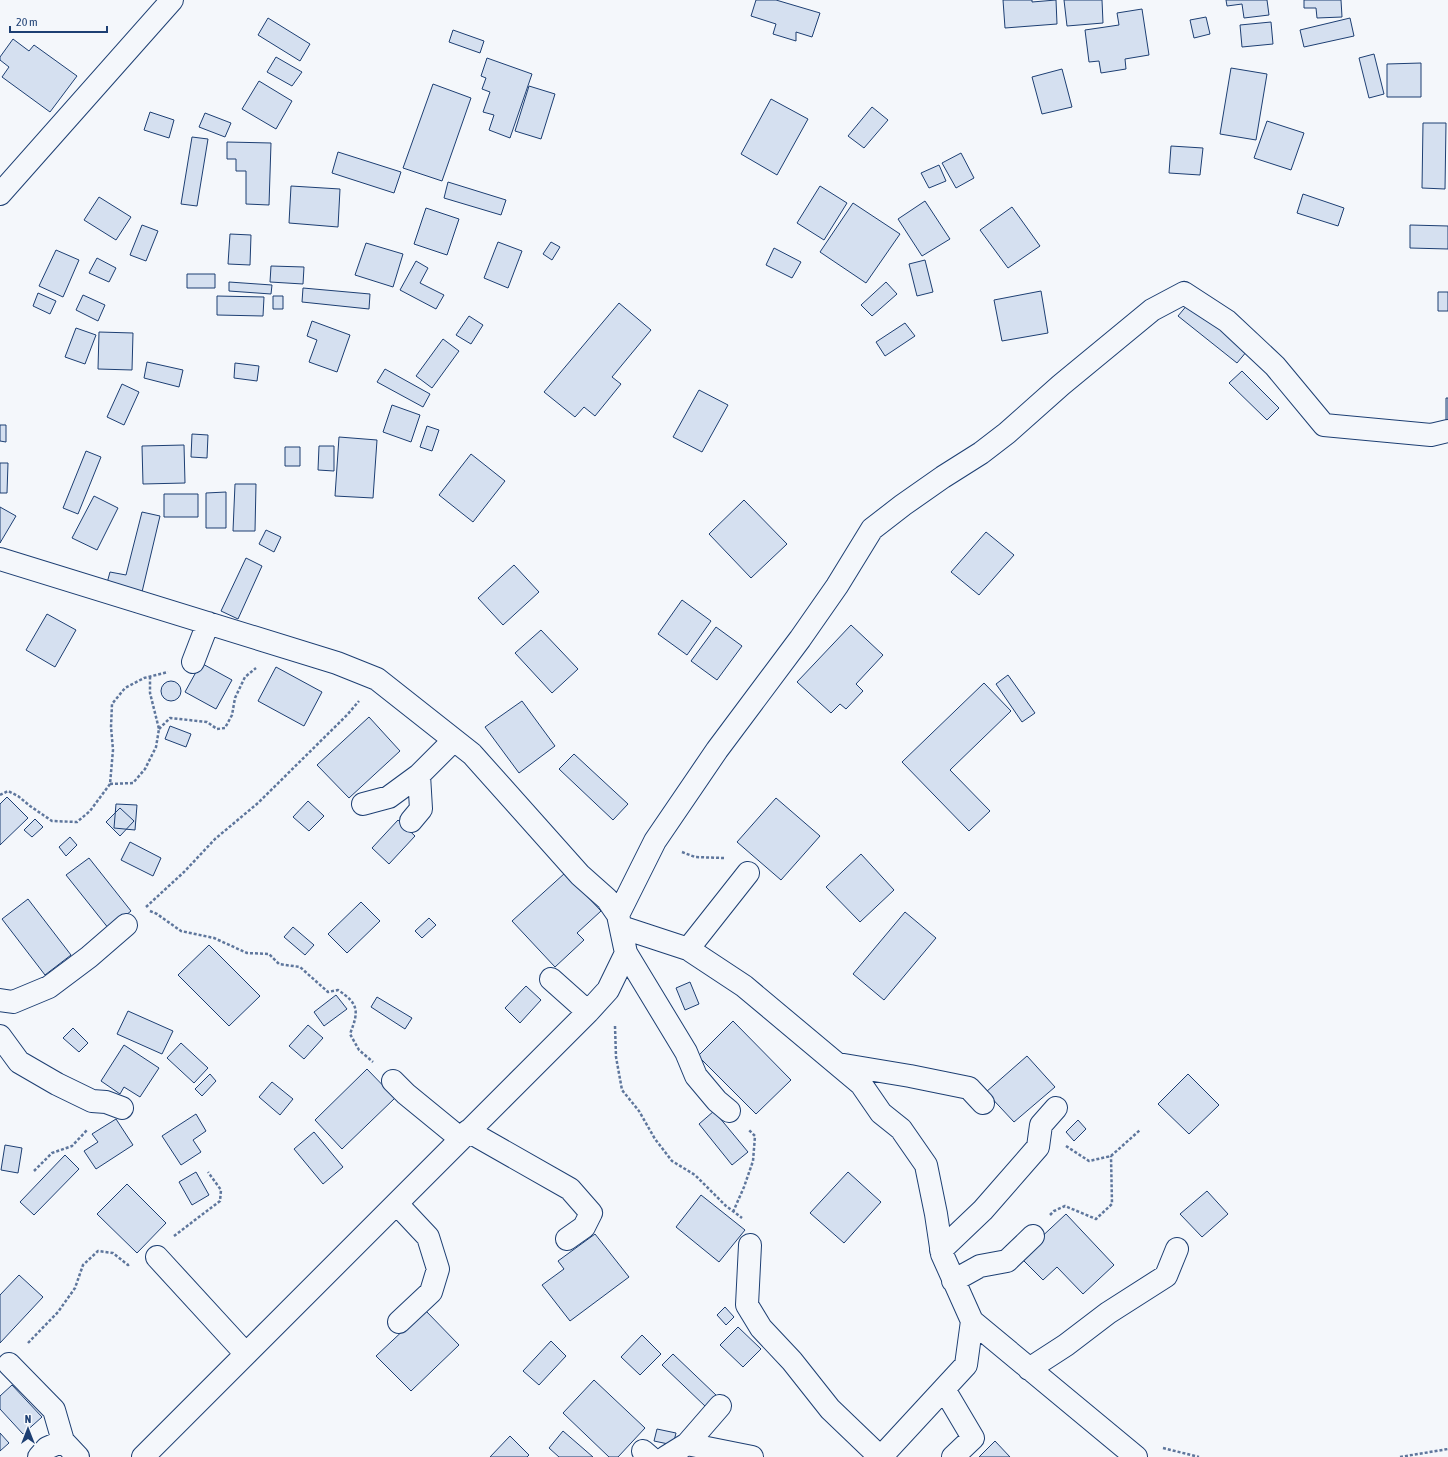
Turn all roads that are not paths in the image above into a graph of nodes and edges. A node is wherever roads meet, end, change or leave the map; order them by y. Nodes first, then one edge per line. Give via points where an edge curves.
1 (172, 0) edge
2 (0, 194) edge
3 (1448, 431) edge
4 (0, 559) edge
5 (208, 623) junction
6 (193, 662) road end
7 (454, 740) junction
8 (419, 775) junction
9 (363, 804) dead end
10 (411, 821) dead end
11 (748, 873) road end
12 (620, 921) junction
13 (126, 925) dead end
14 (688, 949) junction
15 (626, 953) junction
16 (551, 978) dead end
17 (0, 1000) edge
18 (588, 1012) junction
19 (0, 1036) edge
20 (837, 1064) junction
21 (393, 1081) road end
22 (982, 1103) dead end
23 (122, 1108) dead end
24 (1056, 1108) dead end
25 (729, 1111) road end
26 (465, 1135) junction
27 (397, 1204) junction
28 (1033, 1236) road end
29 (567, 1239) dead end
30 (750, 1245) road end
31 (1177, 1249) dead end
32 (941, 1250) junction
33 (157, 1257) road end
34 (954, 1281) junction
35 (972, 1321) junction
36 (399, 1322) dead end
37 (246, 1354) junction
38 (9, 1364) road end
39 (1029, 1369) junction
40 (944, 1389) junction
41 (720, 1406) dead end
42 (63, 1441) junction
43 (687, 1444) junction
44 (39, 1457) edge
45 (78, 1457) edge
46 (143, 1457) edge
47 (666, 1457) edge
48 (752, 1457) edge
49 (880, 1457) edge
50 (954, 1457) edge
51 (1136, 1457) edge

1 - 2 street
3 - 12 street via 1431,435 1324,425 1275,366 1227,321 1184,293 1152,310 1007,433 872,529 837,586 654,840
4 - 5 street
5 - 6 street
5 - 7 street via 337,663 377,679
7 - 8 street
7 - 12 street via 472,754 580,875 607,899
8 - 9 street via 389,797
8 - 10 street via 422,809
11 - 14 street
12 - 14 street
12 - 15 street
13 - 17 street via 49,987 13,1002
14 - 20 street via 744,986
15 - 18 street via 608,990
15 - 25 street via 686,1052 696,1076
16 - 18 street
18 - 26 street
19 - 23 street via 19,1062 92,1101 106,1102
20 - 22 street via 969,1088
20 - 32 street via 861,1084 881,1113 900,1129 926,1165
21 - 26 street via 406,1094
24 - 32 street via 1041,1124 1038,1147 982,1210
26 - 27 street
26 - 29 street via 570,1189 591,1213 584,1227
27 - 36 street via 428,1237 438,1270 431,1292
27 - 37 street
28 - 34 street via 1007,1261 980,1266
30 - 49 street via 747,1305 761,1328 830,1408
31 - 39 street via 1166,1276
32 - 34 street
33 - 37 street
34 - 35 street
35 - 39 street
35 - 40 street via 966,1365
37 - 46 street
38 - 42 street via 54,1410
39 - 51 street
40 - 49 street
40 - 50 street via 973,1438
41 - 43 street
42 - 44 street via 47,1448
42 - 45 street
43 - 47 street
43 - 48 street

